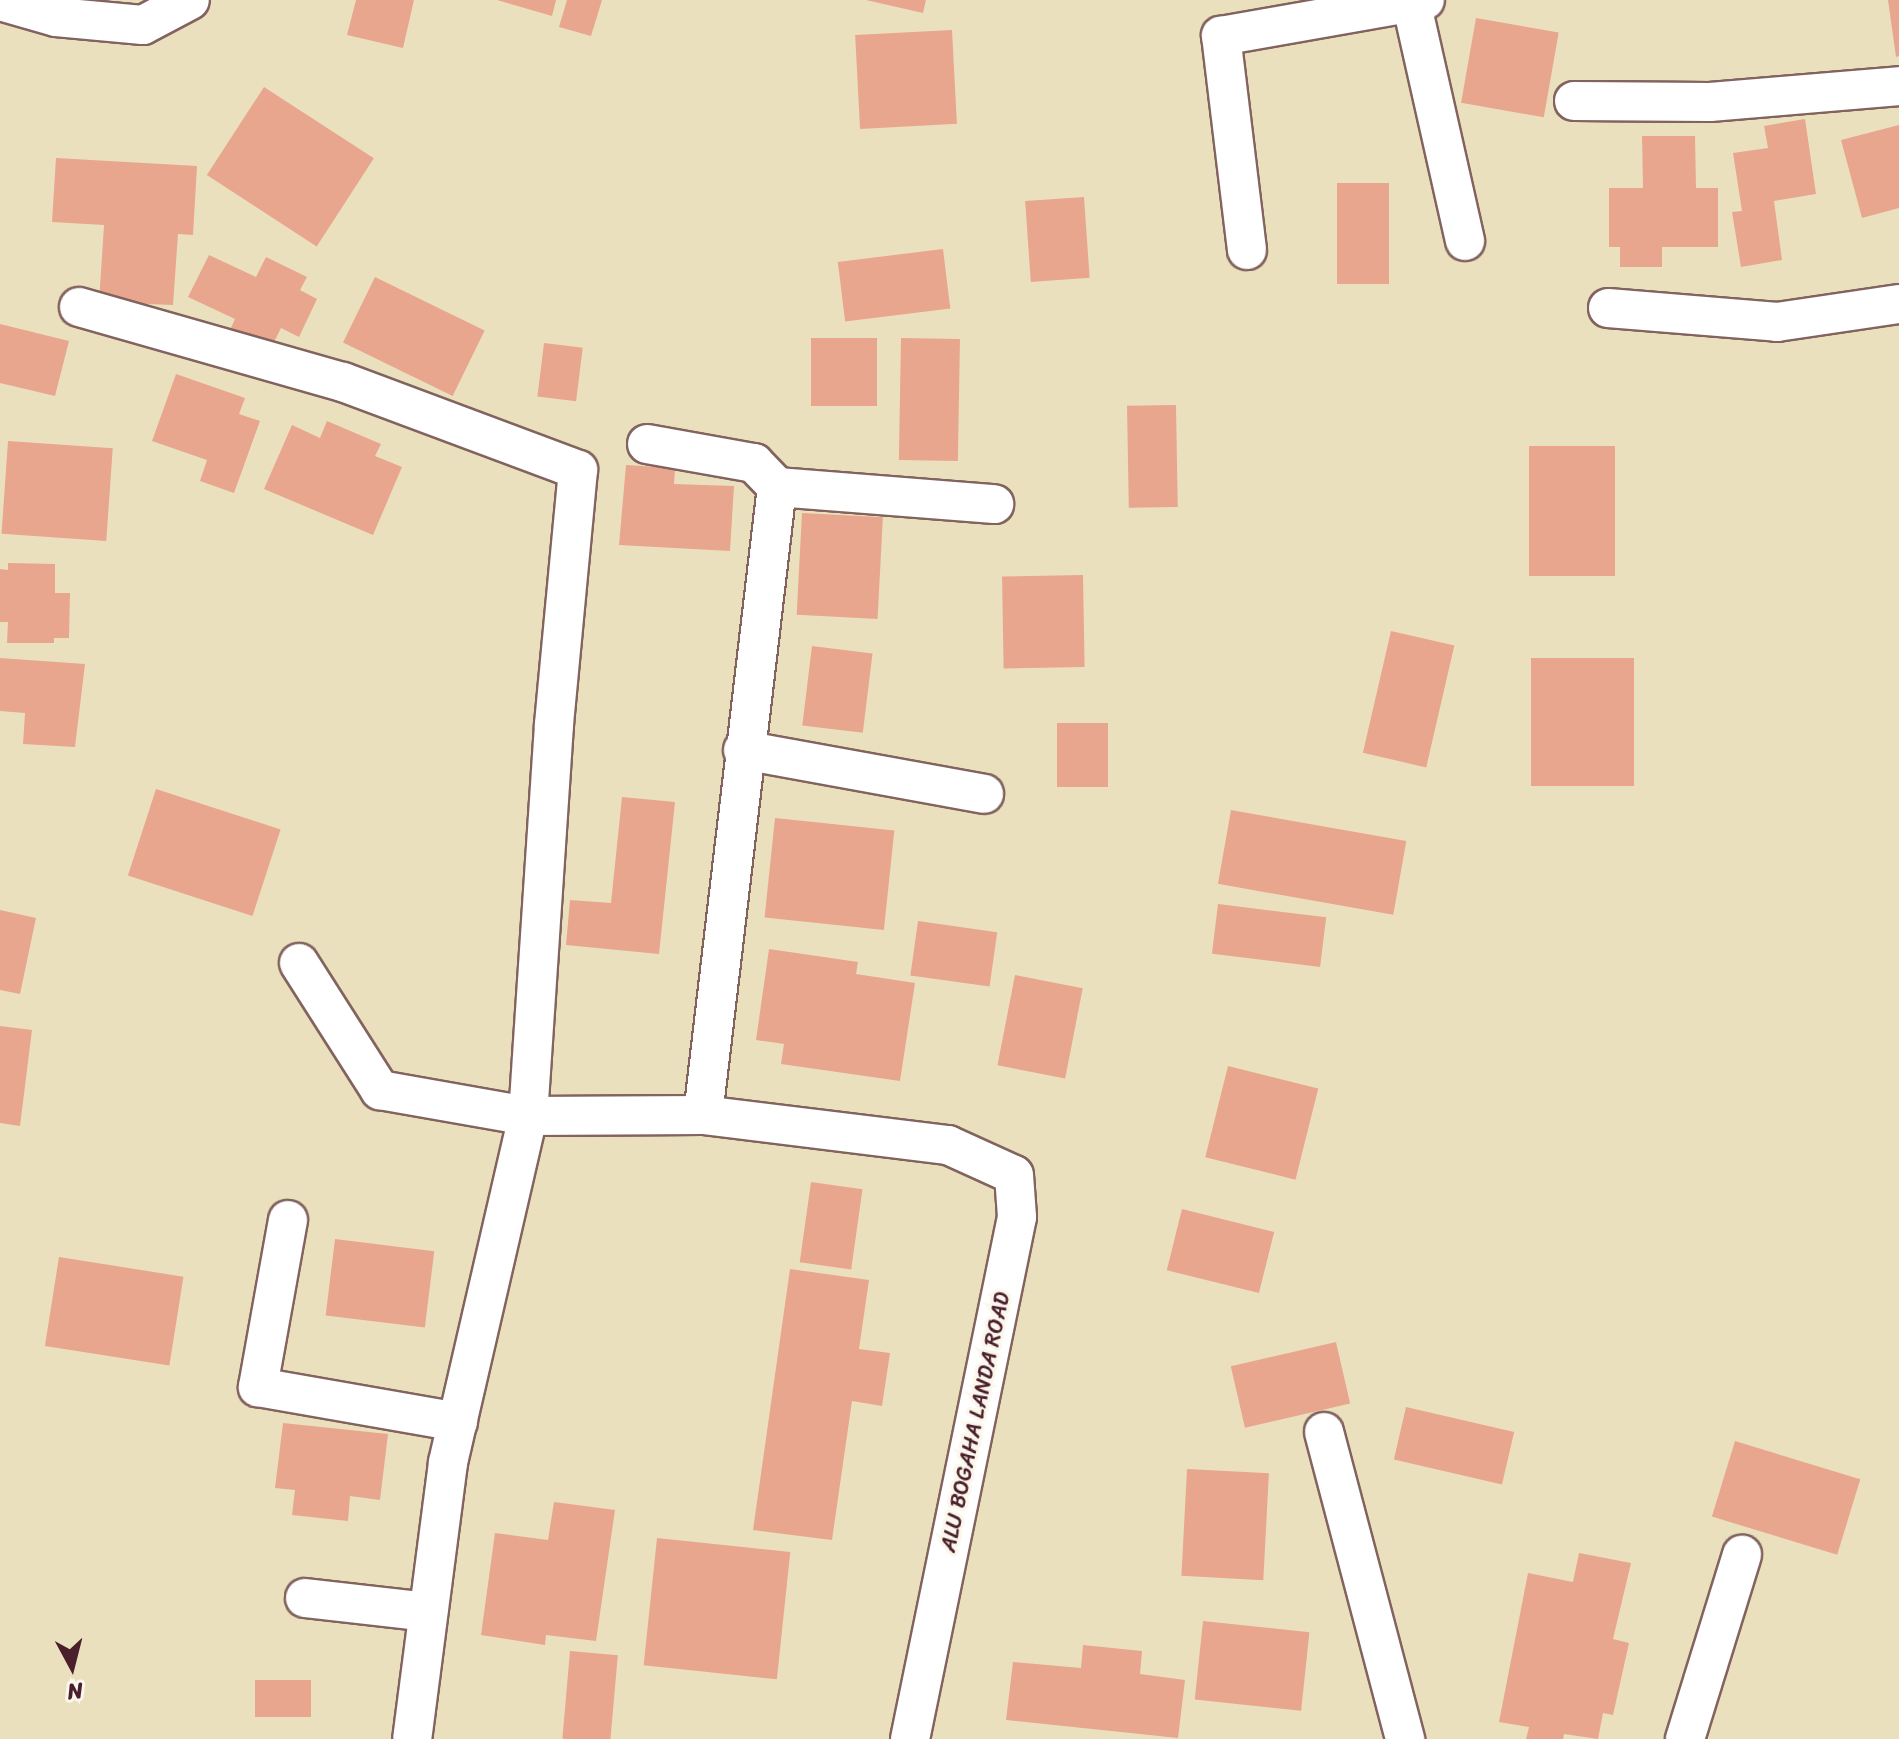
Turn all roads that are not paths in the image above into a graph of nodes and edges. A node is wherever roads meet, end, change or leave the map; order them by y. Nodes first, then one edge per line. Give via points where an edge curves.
1 (190, 0) edge
2 (0, 1) edge
3 (1418, 1) edge
4 (1899, 86) edge
5 (1574, 101) dead end
6 (1465, 241) dead end
7 (1247, 250) dead end
8 (1899, 304) edge
9 (79, 307) dead end
10 (1608, 308) dead end
11 (647, 444) dead end
12 (777, 487) junction
13 (994, 504) dead end
14 (743, 750) junction
15 (984, 794) dead end
16 (299, 963) dead end
17 (703, 1115) junction
18 (528, 1116) junction
19 (288, 1220) dead end
20 (458, 1422) junction
21 (1324, 1432) dead end
22 (1742, 1555) dead end
23 (305, 1598) dead end
24 (428, 1612) junction
25 (412, 1739) edge
26 (910, 1739) edge
27 (1405, 1739) edge
28 (1685, 1739) edge

1 - 2 street via 143,25 56,17
3 - 6 street
3 - 7 street via 1221,36
4 - 5 street via 1710,102
8 - 10 street via 1777,322
9 - 18 street via 343,382 578,470 554,725
11 - 12 street via 754,463
12 - 13 street
12 - 14 street
14 - 15 street
14 - 17 street
16 - 18 street via 380,1090
17 - 18 street
17 - 26 street, ALU BOGAHA LANDA ROAD via 948,1145 1014,1175 1017,1217
18 - 20 street
19 - 20 street via 258,1387
20 - 24 street
21 - 27 street
22 - 28 street
23 - 24 street
24 - 25 street

